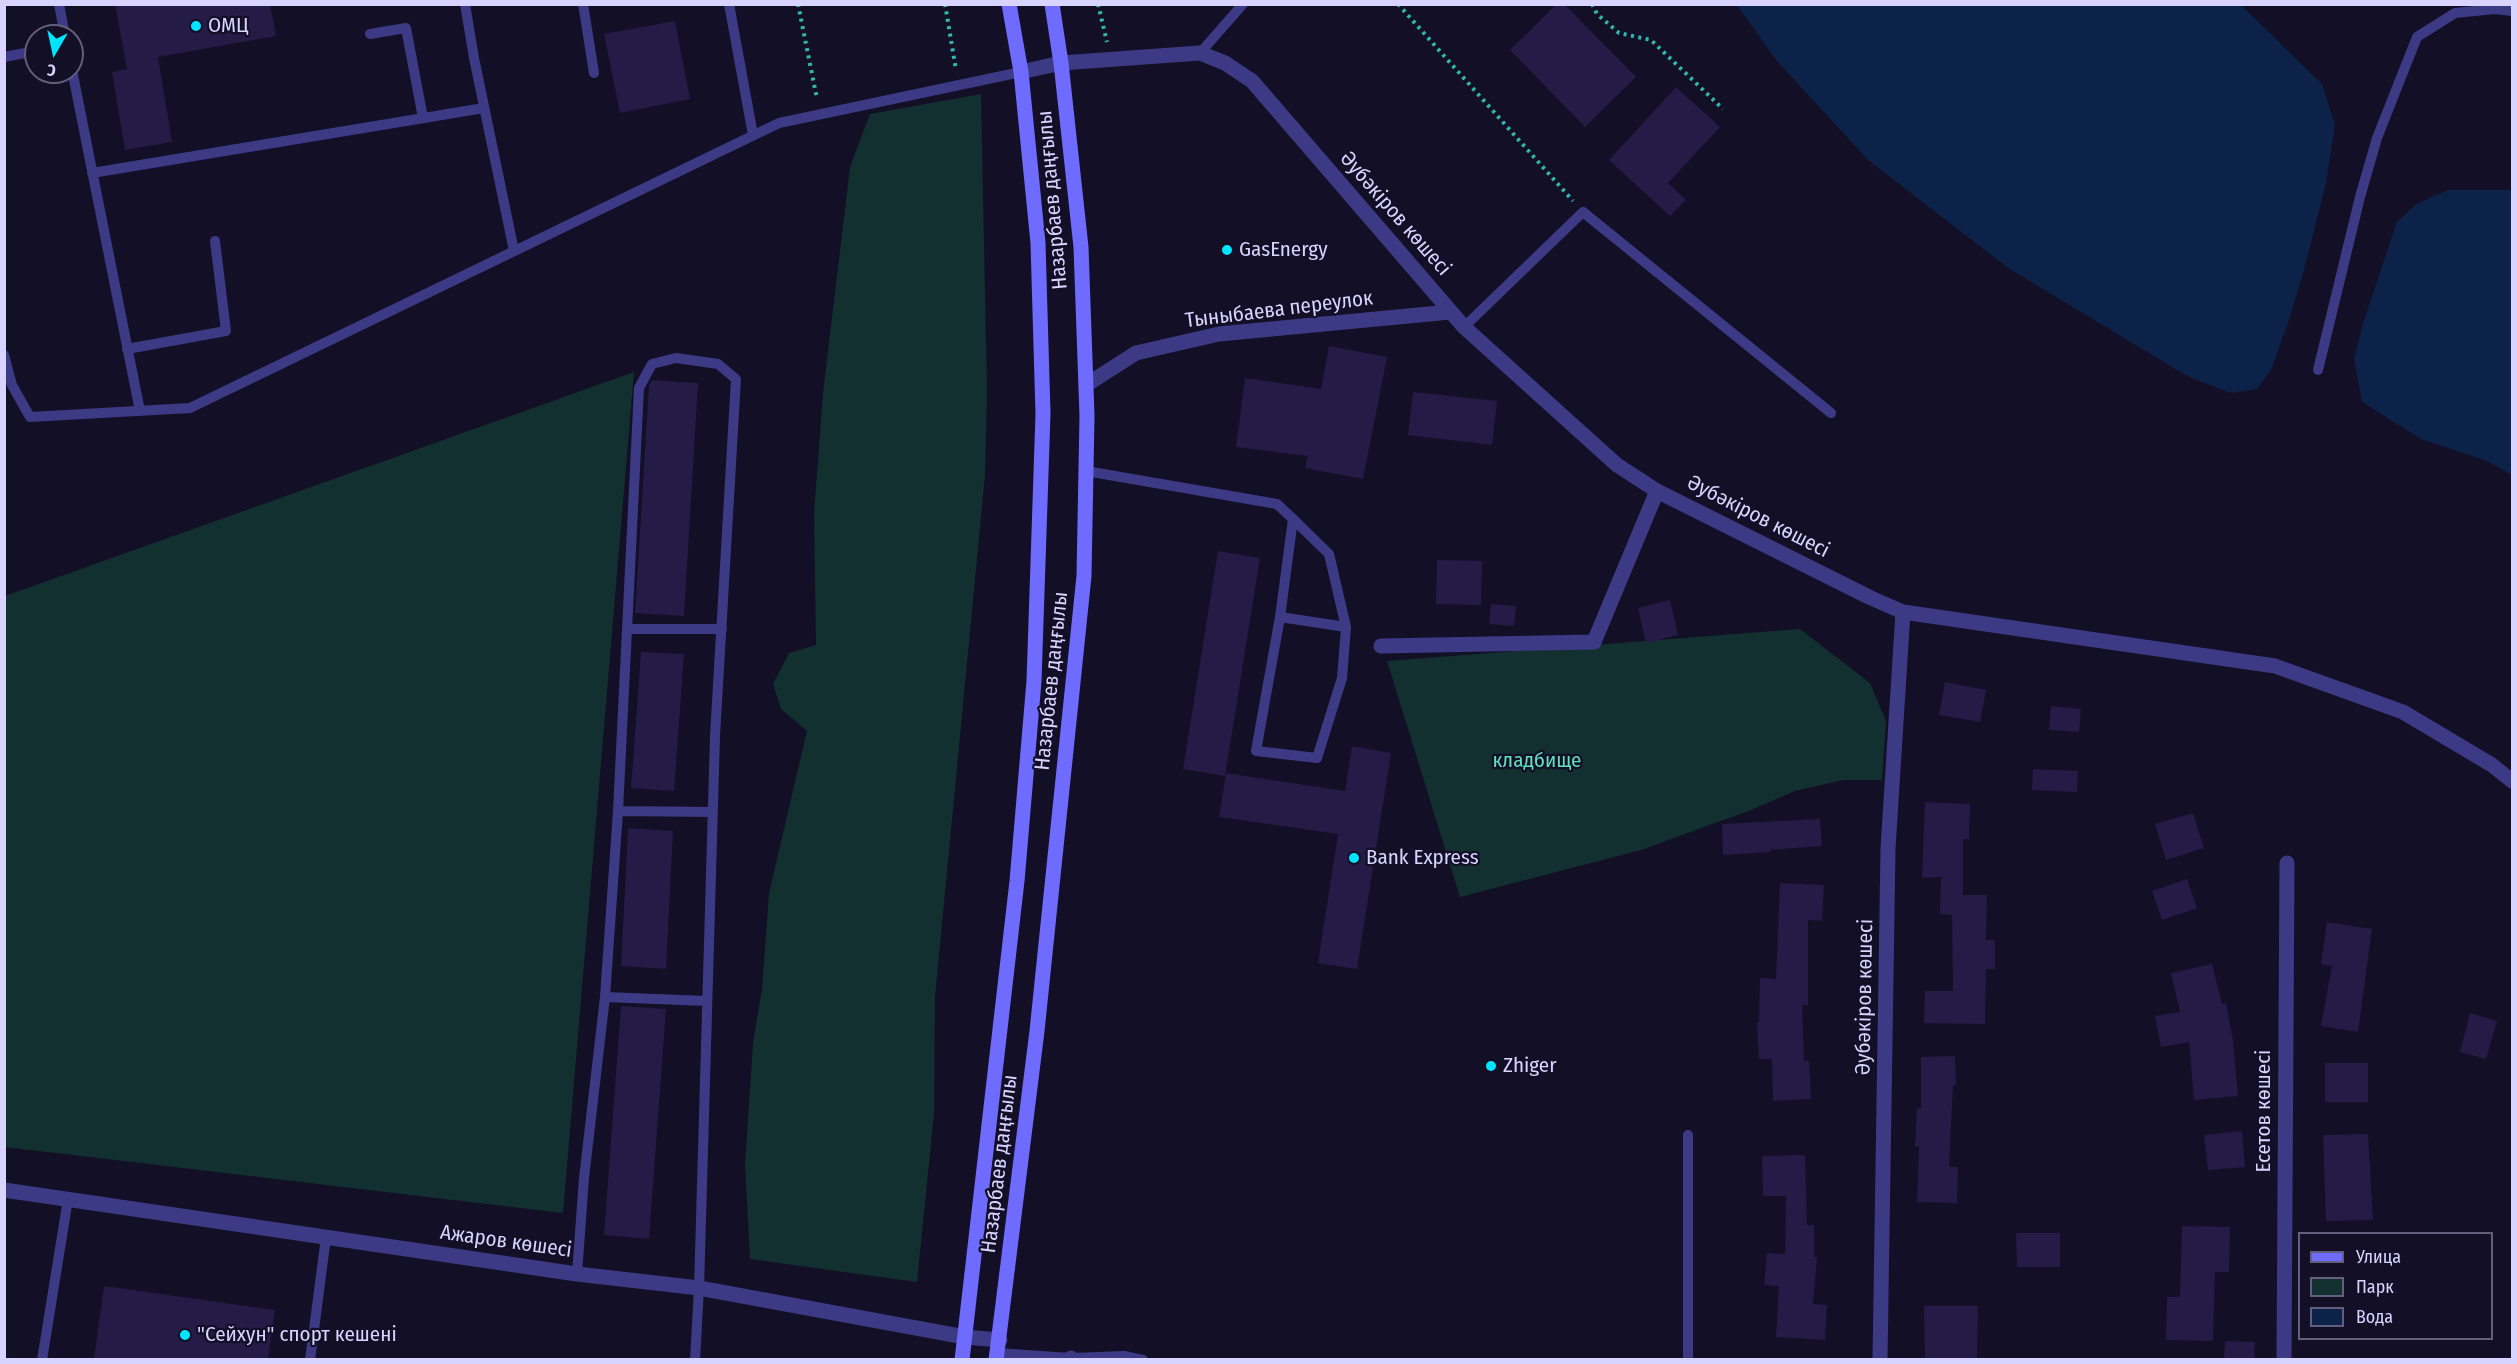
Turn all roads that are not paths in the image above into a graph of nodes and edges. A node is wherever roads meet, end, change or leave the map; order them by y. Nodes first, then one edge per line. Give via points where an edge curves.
1 (59, 4) edge
2 (465, 4) edge
3 (583, 4) edge
4 (729, 4) edge
5 (1009, 4) edge
6 (1052, 4) edge
7 (1243, 4) edge
8 (2512, 11) edge
9 (63, 24) edge
10 (370, 34) dead end
11 (1200, 52) junction
12 (24, 53) edge
13 (4, 57) edge
14 (1061, 63) junction
15 (1021, 72) junction
16 (594, 73) dead end
17 (75, 84) edge
18 (484, 108) junction
19 (423, 118) junction
20 (753, 135) junction
21 (92, 173) junction
22 (215, 242) dead end
23 (514, 251) junction
24 (1450, 312) junction
25 (1464, 327) junction
26 (127, 349) junction
27 (4, 355) edge
28 (2319, 370) dead end
29 (1086, 385) junction
30 (140, 411) junction
31 (1832, 414) dead end
32 (1086, 471) junction
33 (1657, 491) junction
34 (1293, 519) junction
35 (1903, 612) junction
36 (1280, 617) junction
37 (1346, 627) junction
38 (628, 629) junction
39 (722, 629) junction
40 (1381, 646) dead end
41 (2512, 781) edge
42 (618, 811) junction
43 (713, 812) junction
44 (2287, 863) dead end
45 (605, 997) junction
46 (707, 1001) junction
47 (1688, 1135) dead end
48 (4, 1190) edge
49 (68, 1199) junction
50 (326, 1237) junction
51 (577, 1274) junction
52 (699, 1288) junction
53 (965, 1336) junction
54 (998, 1351) edge
55 (42, 1359) edge
56 (310, 1359) edge
57 (694, 1359) edge
58 (962, 1359) edge
59 (1071, 1359) edge
60 (1143, 1359) edge
61 (1688, 1359) edge
62 (1880, 1359) edge
63 (2284, 1359) edge

1 - 9 lane
2 - 18 lane
3 - 16 lane
4 - 20 lane
5 - 15 main road, Назарбаев даңғылы
6 - 14 main road, Назарбаев даңғылы
7 - 11 lane
8 - 28 lane via 2455,13 2417,37 2377,138
10 - 19 lane via 406,28
11 - 14 street, Әубәкіров көшесі
11 - 24 street, Әубәкіров көшесі via 1252,81
12 - 13 lane
14 - 15 street, Әубәкіров көшесі
14 - 29 main road, Назарбаев даңғылы via 1081,247
15 - 20 lane via 779,123
15 - 53 main road, Назарбаев даңғылы via 1038,243 1043,414 1034,681 1017,881
17 - 21 lane
18 - 19 lane
18 - 23 lane
19 - 21 lane
20 - 23 lane
21 - 26 lane
22 - 26 lane via 226,331
23 - 30 lane via 190,408
24 - 25 street, Әубәкіров көшесі
24 - 29 street, Тыныбаева переулок via 1219,334 1136,352
25 - 31 lane via 1583,212
25 - 33 street, Әубәкіров көшесі via 1617,465
26 - 30 lane
27 - 30 lane via 12,385 30,417
29 - 32 main road, Назарбаев даңғылы
32 - 34 lane via 1277,504
32 - 54 main road, Назарбаев даңғылы via 1083,576 1072,699
33 - 35 street, Әубәкіров көшесі
33 - 40 street via 1594,642
34 - 36 lane
34 - 37 lane via 1329,554
35 - 41 street via 2275,666 2403,712
35 - 62 street, Әубәкіров көшесі via 1888,848
36 - 37 lane
36 - 37 lane via 1256,751 1317,758 1342,678
38 - 39 lane
38 - 39 lane via 639,388 652,364 676,358 718,364 736,379
38 - 42 lane
39 - 43 lane
42 - 43 lane
42 - 45 lane
43 - 46 lane
44 - 63 street, Есетов көшесі
45 - 46 lane
45 - 51 lane
46 - 52 lane
47 - 61 lane
48 - 49 street, Ажаров көшесі
49 - 50 street, Ажаров көшесі
49 - 55 lane
50 - 51 street, Ажаров көшесі
50 - 56 lane
51 - 52 street, Ажаров көшесі
52 - 53 street, Ажаров көшесі
52 - 57 lane
53 - 54 street, Ажаров көшесі
53 - 58 main road, Назарбаев даңғылы
54 - 59 lane
59 - 60 lane

